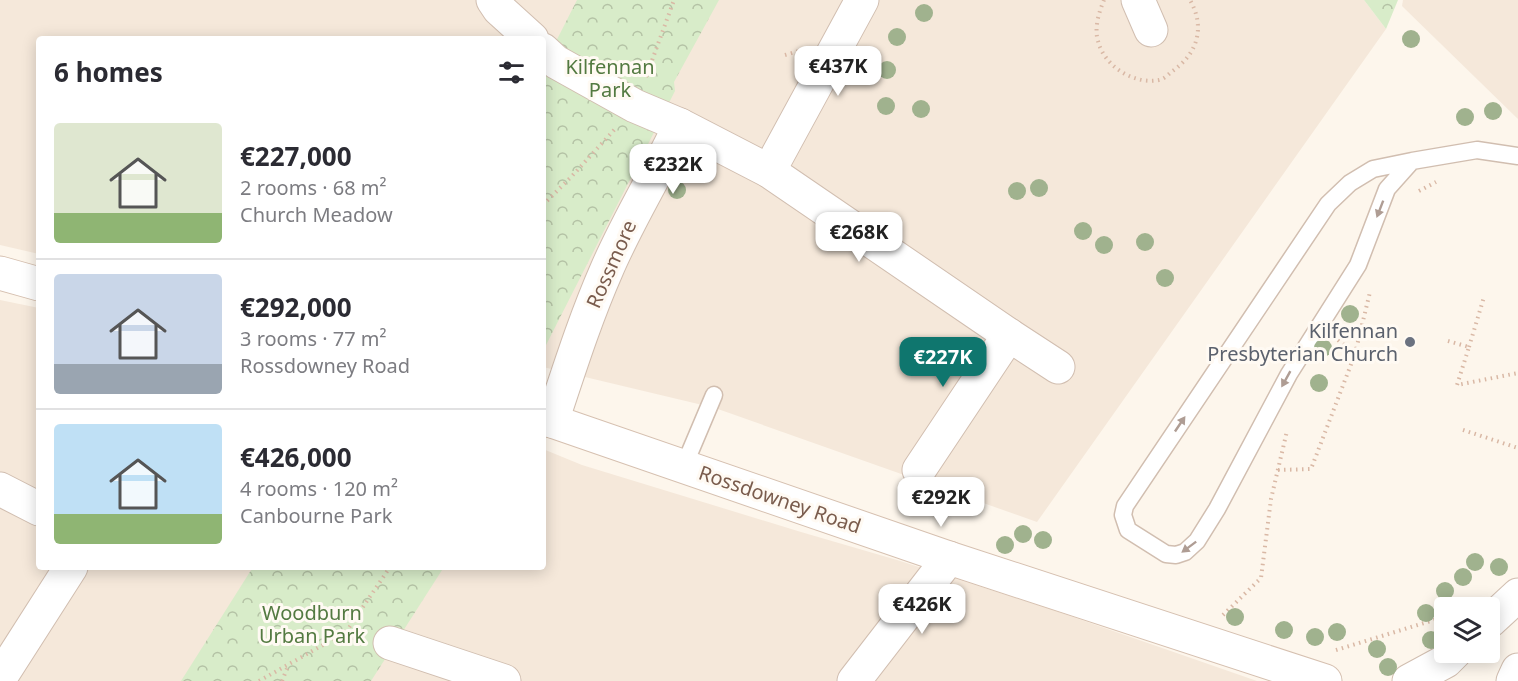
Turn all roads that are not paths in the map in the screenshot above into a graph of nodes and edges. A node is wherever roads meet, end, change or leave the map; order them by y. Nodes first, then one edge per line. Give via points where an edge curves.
1 (494, 0) edge
2 (862, 0) edge
3 (1138, 0) edge
4 (1151, 30) dead end
5 (529, 36) edge
6 (546, 53) edge
7 (680, 125) junction
8 (1518, 156) edge
9 (1412, 161) junction
10 (770, 171) junction
11 (0, 273) edge
12 (36, 283) edge
13 (1009, 335) junction
14 (1058, 367) dead end
15 (714, 395) dead end
16 (548, 420) edge
17 (684, 466) junction
18 (919, 470) dead end
19 (0, 489) edge
20 (36, 507) edge
21 (949, 558) junction
22 (69, 570) edge
23 (1518, 595) edge
24 (1500, 612) edge
25 (390, 643) road end
26 (1442, 663) edge
27 (1518, 670) edge
28 (0, 678) edge
29 (504, 681) edge
30 (854, 681) edge
31 (1324, 681) edge
32 (1409, 681) edge
33 (1513, 681) edge

1 - 5 street
2 - 10 street
3 - 4 street
6 - 7 street via 635,106
7 - 10 street
7 - 16 street, Rossmore via 607,268
8 - 9 lane via 1477,150
9 -> 9 lane via 1387,189 1358,266 1289,374 1197,541 1185,552 1166,554 1133,534 1125,524 1125,506 1328,204 1350,183 1373,169
10 - 13 street
11 - 12 street
13 - 14 street
13 - 18 street
15 - 17 lane
16 - 17 street, Rossdowney Road
17 - 21 street, Rossdowney Road
19 - 20 street
21 - 30 street
21 - 31 street, Rossdowney Road
22 - 28 street
23 - 24 street
25 - 29 street
26 - 32 street
27 - 33 street

